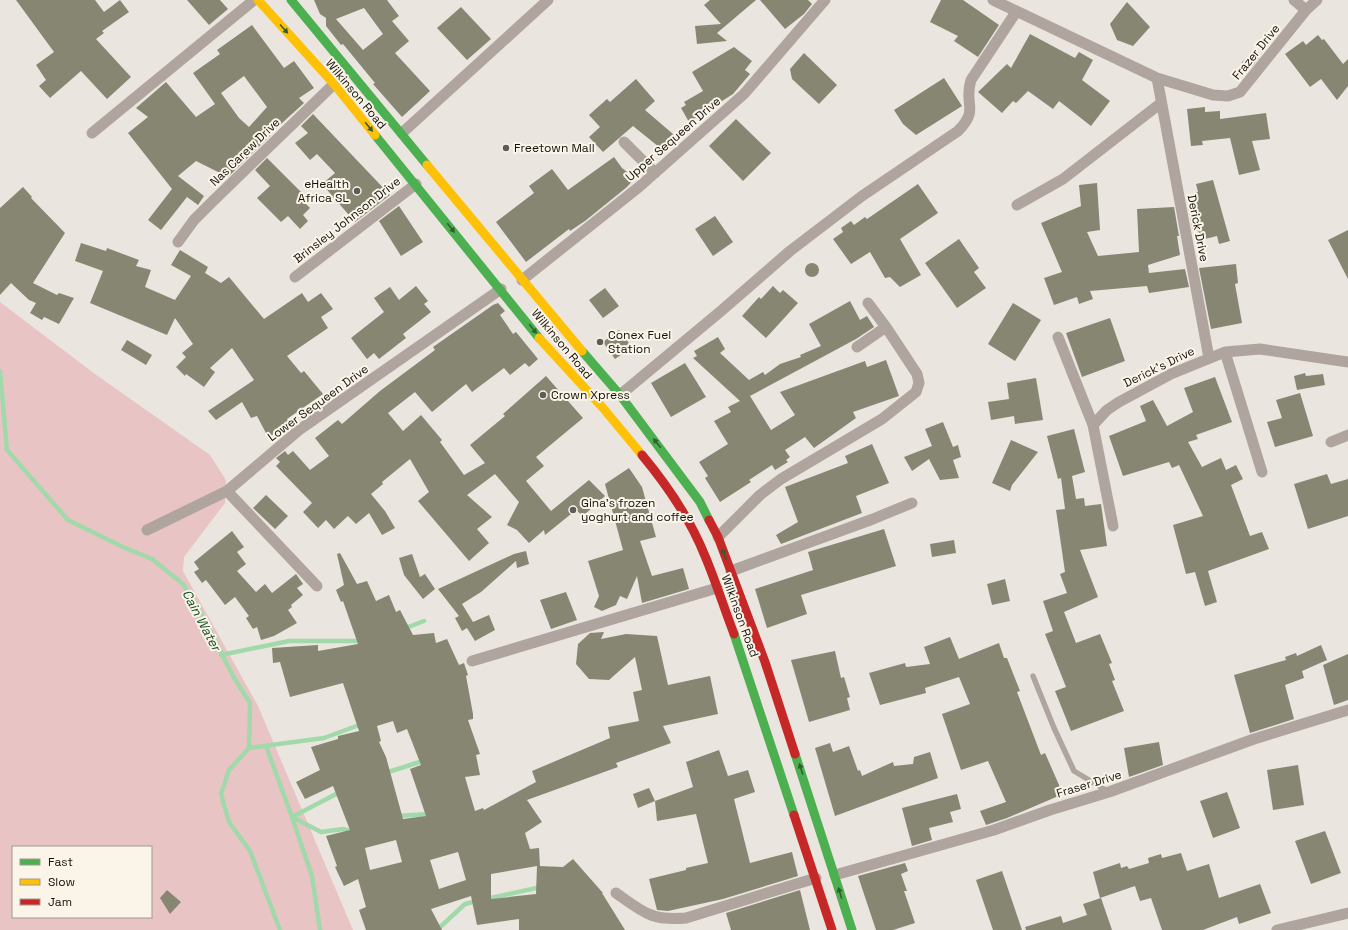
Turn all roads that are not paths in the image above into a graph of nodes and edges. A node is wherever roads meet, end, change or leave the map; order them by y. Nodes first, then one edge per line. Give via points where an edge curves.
1 (254, 0) edge
2 (258, 0) edge
3 (291, 0) edge
4 (548, 0) edge
5 (825, 0) edge
6 (993, 0) edge
7 (1294, 0) edge
8 (1317, 0) edge
9 (1306, 10) junction
10 (1016, 12) junction
11 (1157, 78) junction
12 (334, 84) junction
13 (1161, 103) junction
14 (92, 133) dead end
15 (402, 133) junction
16 (624, 142) dead end
17 (655, 173) junction
18 (416, 184) junction
19 (438, 195) junction
20 (1017, 205) dead end
21 (178, 242) dead end
22 (295, 277) dead end
23 (522, 280) junction
24 (501, 289) junction
25 (868, 304) dead end
26 (886, 327) junction
27 (1058, 338) dead end
28 (576, 344) junction
29 (857, 347) dead end
30 (1225, 352) junction
31 (1209, 358) junction
32 (558, 360) junction
33 (1348, 362) edge
34 (620, 395) junction
35 (1093, 425) junction
36 (1348, 435) edge
37 (1331, 442) dead end
38 (1262, 472) dead end
39 (227, 491) junction
40 (912, 503) dead end
41 (1113, 526) dead end
42 (147, 530) dead end
43 (718, 537) junction
44 (731, 571) junction
45 (318, 586) dead end
46 (717, 588) junction
47 (472, 661) dead end
48 (1033, 676) dead end
49 (1348, 710) edge
50 (1109, 792) junction
51 (835, 875) junction
52 (816, 878) junction
53 (616, 893) dead end
54 (1348, 913) edge
55 (832, 930) edge
56 (852, 930) edge
57 (1277, 930) edge

1 - 14 street
2 -> 12 main road, Wilkinson Road
3 - 15 main road, Wilkinson Road
4 - 15 street
5 - 17 street, Upper Sequeen Drive via 744,94
6 - 10 street, Frazer Drive
7 - 9 street
8 - 9 street, Frazer Drive
9 - 11 street, Frazer Drive via 1240,92 1228,96 1213,95
10 - 11 street, Frazer Drive
10 - 34 street via 971,80 971,114 958,131 862,196 790,251
11 - 13 street, Derick Drive
12 -> 18 main road, Wilkinson Road
12 - 21 street, Nas Carew Drive via 194,220
13 - 20 street via 1063,179
13 - 31 street, Derick Drive
15 - 19 main road, Wilkinson Road
16 - 17 street
17 - 23 street, Upper Sequeen Drive
18 - 19 main road, Wilkinson Road
18 - 22 street, Brinsley Johnson Drive
19 - 23 main road, Wilkinson Road
19 -> 24 main road, Wilkinson Road
23 - 28 main road, Wilkinson Road
24 -> 32 main road, Wilkinson Road
24 - 39 street, Lower Sequeen Drive via 299,430
25 - 26 street
26 - 29 street
26 - 43 street via 917,374 919,383 916,392 882,419 781,479
27 - 35 street
28 - 32 main road
28 - 34 main road, Wilkinson Road
30 - 31 street, Derick's Drive
30 - 33 street, Derick's Drive via 1260,349
30 - 38 street
31 - 35 street, Derick's Drive via 1171,374 1119,402
32 - 46 main road, Wilkinson Road via 603,408 653,468 688,522
43 -> 34 main road, Wilkinson Road via 700,502
35 - 41 street
36 - 37 street
39 - 42 street, Lower Sequeen Drive
39 - 45 street
40 - 44 street
44 -> 43 main road, Wilkinson Road
51 -> 44 main road, Wilkinson Road via 765,662
46 - 47 street
46 - 52 main road, Wilkinson Road
48 - 50 lane via 1074,771
49 - 50 street, Fraser Drive via 1254,739
50 - 51 street, Fraser Drive via 994,830
56 -> 51 main road, Wilkinson Road
52 - 53 street via 686,918 669,920 645,914
52 - 55 main road, Wilkinson Road
54 - 57 street

